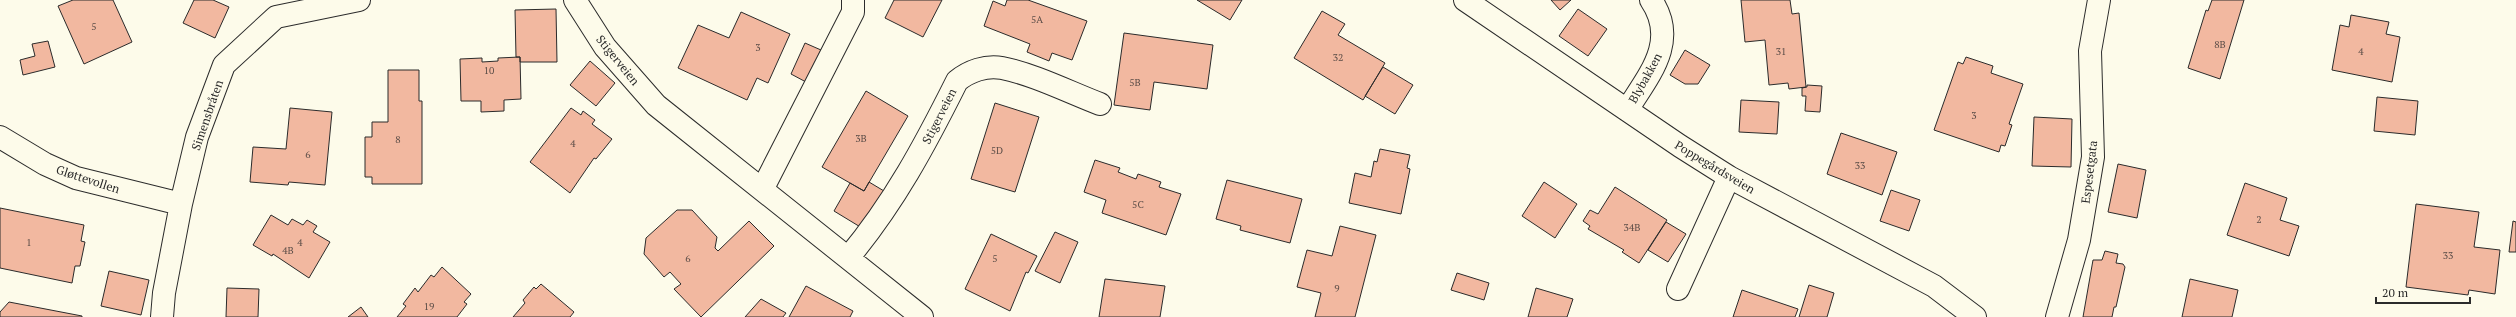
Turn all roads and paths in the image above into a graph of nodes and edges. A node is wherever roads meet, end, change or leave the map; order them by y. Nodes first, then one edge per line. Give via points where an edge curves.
1 (359, 0) edge
2 (575, 0) edge
3 (853, 0) edge
4 (1465, 0) edge
5 (1651, 0) edge
6 (2099, 0) edge
7 (1100, 104) dead end
8 (1627, 110) junction
9 (0, 138) edge
10 (1729, 177) junction
11 (763, 188) junction
12 (181, 204) junction
13 (848, 258) junction
14 (1678, 289) dead end
15 (162, 317) edge
16 (922, 317) edge
17 (1976, 317) edge
18 (2057, 317) edge

1 - 12 street, Simensbråten via 276,17 224,65 197,137
2 - 11 street, Stigerveien via 605,47 656,105
3 - 11 street via 853,12
4 - 8 street, Poppegårdsveien
5 - 8 street, Blybakken via 1662,22 1664,37 1660,53
6 - 18 street, Espesetgata via 2090,51 2094,134 2092,164 2078,240
7 - 13 street, Stigerveien via 1002,68 983,68 966,73 957,81 918,157 876,224
8 - 10 street, Poppegårdsveien
9 - 12 street, Gløttevollen via 45,164 76,178
10 - 14 street
10 - 17 street, Poppegårdsveien via 1934,286
11 - 13 street, Stigerveien
12 - 15 street, Simensbråten via 164,293
13 - 16 street, Stigerveien

